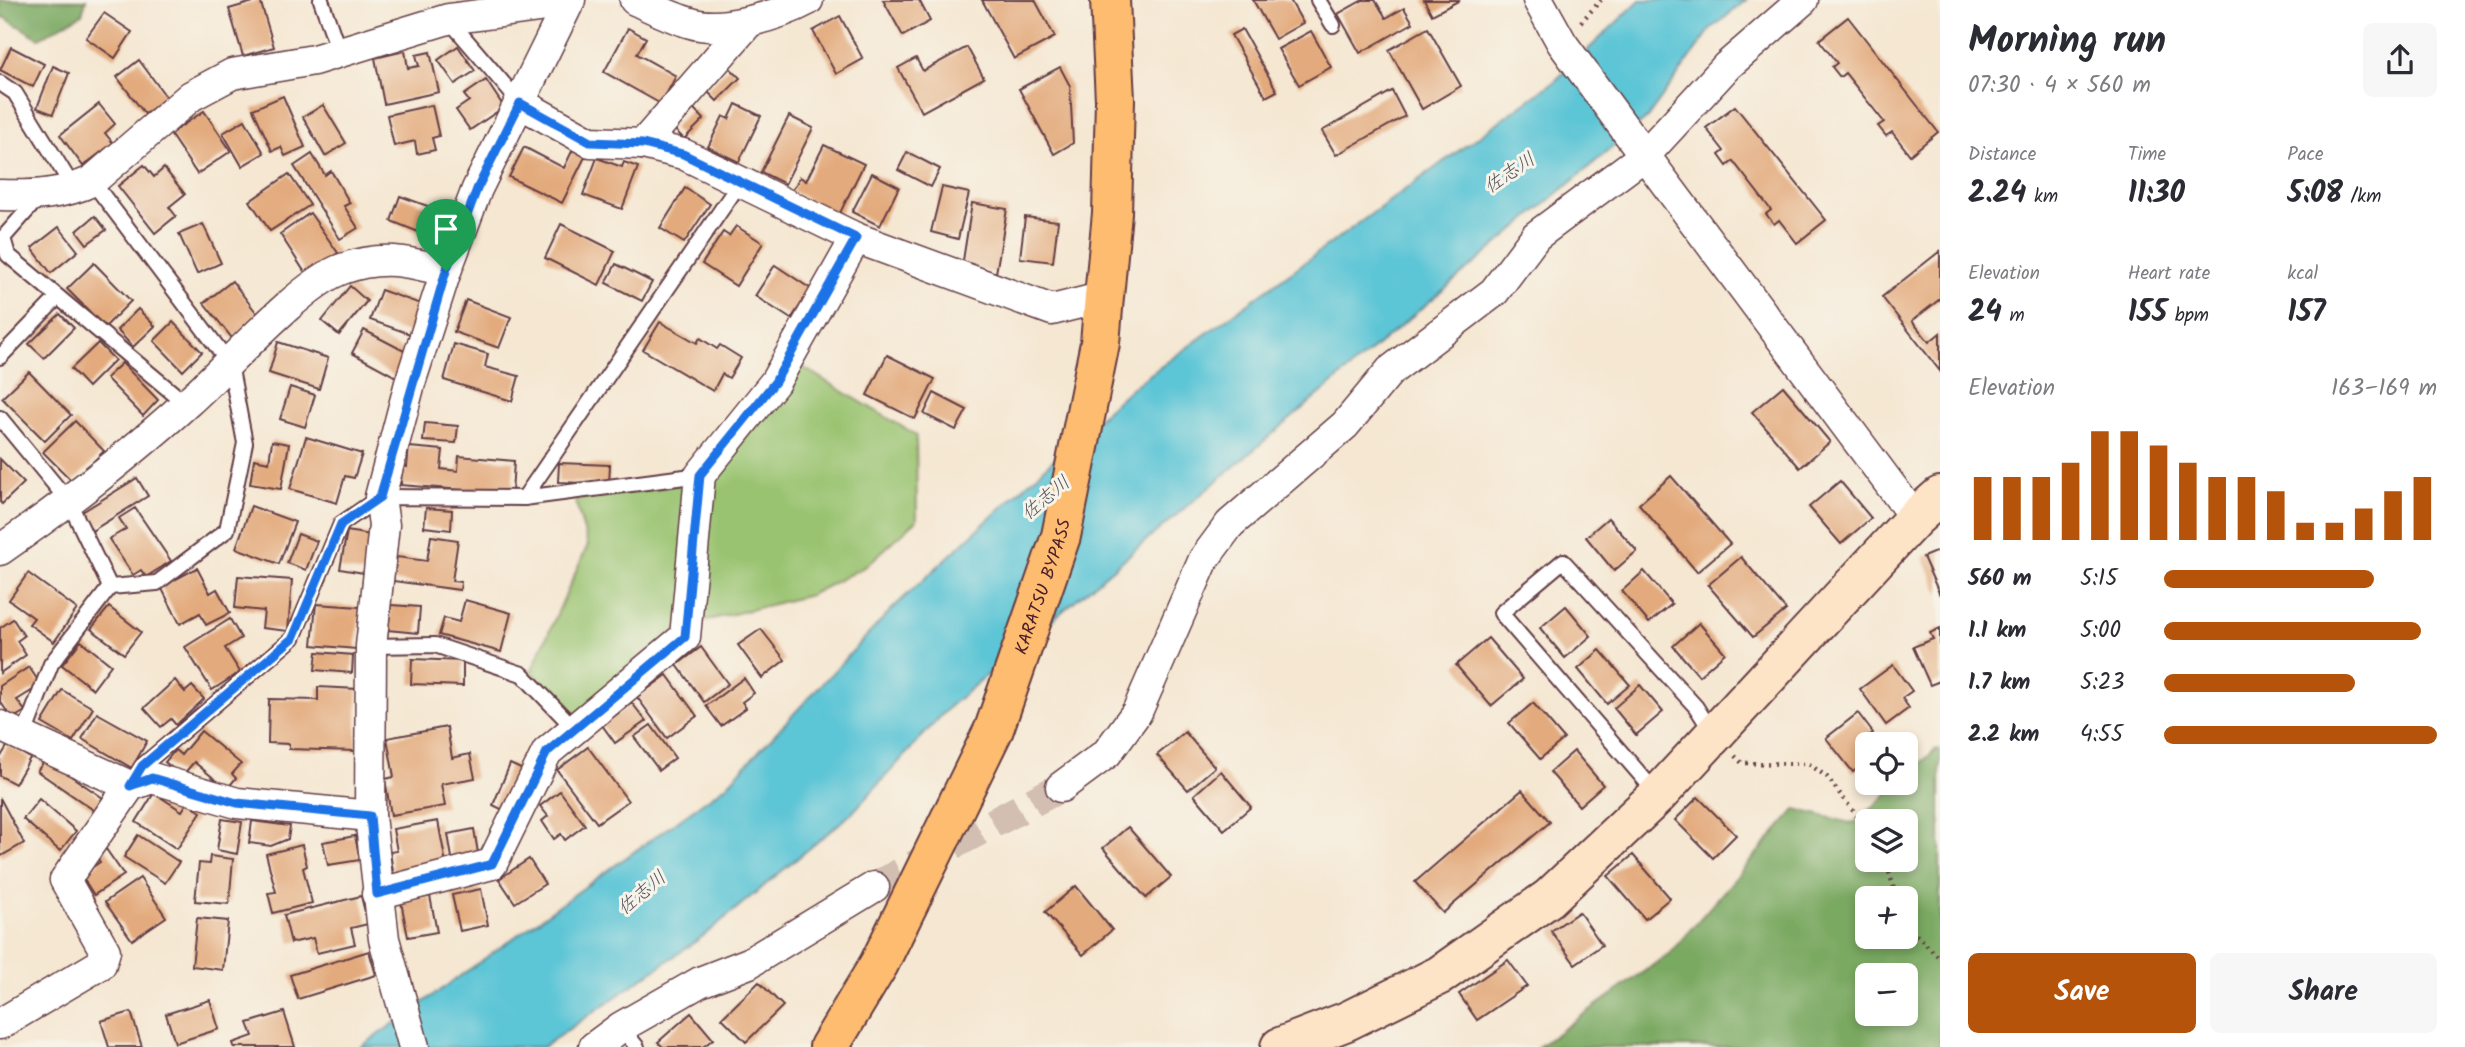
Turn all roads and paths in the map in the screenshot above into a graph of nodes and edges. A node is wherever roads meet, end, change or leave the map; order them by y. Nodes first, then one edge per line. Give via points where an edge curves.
1 (321, 0) edge
2 (552, 0) edge
3 (570, 0) edge
4 (635, 0) edge
5 (808, 0) edge
6 (1110, 0) edge
7 (1318, 0) edge
8 (1803, 0) edge
9 (1543, 3) edge
10 (448, 19) junction
11 (749, 22) junction
12 (1333, 25) dead end
13 (339, 52) junction
14 (0, 83) edge
15 (520, 103) junction
16 (643, 144) junction
17 (1646, 155) junction
18 (741, 181) junction
19 (83, 185) junction
20 (0, 195) edge
21 (39, 197) junction
22 (856, 238) junction
23 (446, 271) junction
24 (58, 297) junction
25 (1104, 297) junction
26 (0, 357) edge
27 (230, 364) junction
28 (186, 404) junction
29 (0, 418) edge
30 (700, 475) junction
31 (380, 497) junction
32 (524, 498) junction
33 (69, 502) junction
34 (1928, 507) edge
35 (0, 550) edge
36 (110, 587) junction
37 (371, 646) junction
38 (575, 729) junction
39 (12, 731) edge
40 (1715, 736) junction
41 (130, 786) junction
42 (1061, 787) tunnel mouth
43 (1658, 795) junction
44 (1855, 813) edge
45 (370, 816) junction
46 (874, 887) tunnel mouth
47 (377, 894) junction
48 (1918, 937) edge
49 (1940, 958) edge
50 (0, 1024) edge
51 (629, 1037) edge
52 (414, 1047) edge
53 (594, 1047) edge
54 (829, 1047) edge
55 (1280, 1047) edge

1 - 13 lane
2 - 10 street via 539,8
3 - 15 street
4 - 11 street via 694,24
5 - 11 street
6 - 25 highway, KARATSU BYPASS via 1115,100
7 - 12 lane
8 - 17 street via 1727,66
9 - 17 street via 1562,43
10 - 13 street
10 - 15 lane
11 - 16 street
13 - 19 street via 232,74 191,96
14 - 19 lane via 15,93
15 - 16 street via 590,142
15 - 23 street via 477,189
16 - 18 street via 683,154
17 - 34 street
17 - 42 street via 1536,236 1494,292 1390,371 1345,425 1230,524 1204,559 1137,712 1107,753
18 - 22 street
18 - 32 lane
19 - 21 street
19 - 27 lane
20 - 21 street
21 - 24 lane via 3,238 8,255
22 - 25 street via 1052,310
22 - 30 street via 775,382
23 - 27 street via 397,259 339,270 307,291
23 - 31 street
24 - 26 lane
24 - 28 lane
25 - 54 highway, KARATSU BYPASS via 1100,343 1061,536 994,729 879,964
27 - 28 street
27 - 36 lane via 245,443 227,530 157,583
28 - 33 street
29 - 33 lane
30 - 32 lane
30 - 38 street via 685,637
31 - 32 lane
31 - 37 street via 384,525
31 - 41 lane via 341,524 293,638 142,766
33 - 35 street
33 - 36 lane
34 - 40 street
36 - 39 lane via 51,664
37 - 38 lane via 435,645 522,674
37 - 45 street
38 - 47 street via 547,752 492,864
39 - 41 street
40 - 43 street
40 - 43 lane via 1696,707 1563,561 1501,614
40 - 44 path via 1742,762 1809,764 1827,777
41 - 45 street via 152,778 237,803
41 - 50 street via 65,880 105,951 101,964
43 - 55 street via 1549,898 1440,975 1347,1021
45 - 47 street
46 - 51 street via 749,963 700,982
47 - 52 street via 398,997
48 - 49 path
51 - 53 street

